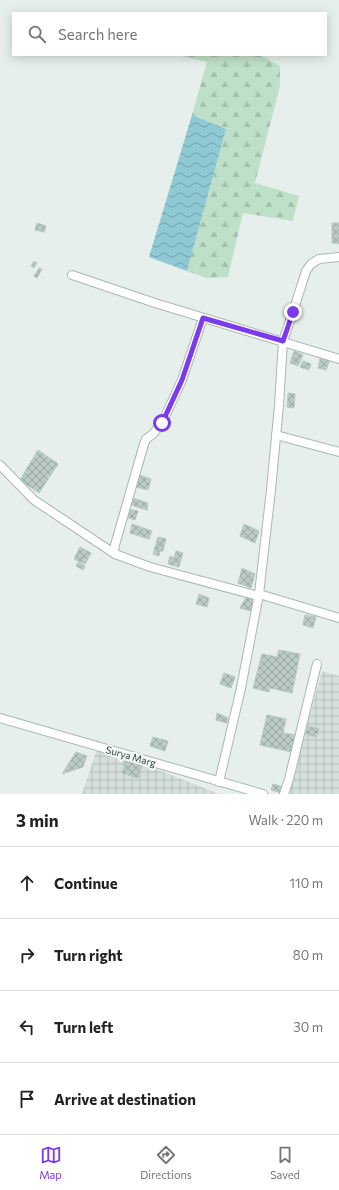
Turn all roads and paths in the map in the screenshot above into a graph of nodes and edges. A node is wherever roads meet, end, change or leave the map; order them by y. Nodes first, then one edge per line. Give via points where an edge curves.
1 (339, 257) edge
2 (72, 275) dead end
3 (203, 318) junction
4 (283, 341) junction
5 (339, 359) edge
6 (276, 435) junction
7 (339, 452) edge
8 (0, 465) edge
9 (115, 554) junction
10 (259, 595) junction
11 (339, 618) edge
12 (317, 664) dead end
13 (0, 718) edge
14 (219, 782) junction
15 (263, 794) edge
16 (284, 794) edge

1 - 4 street via 319,259 306,271
2 - 3 street
3 - 4 street
3 - 9 street via 182,380 162,423 144,444 115,545
4 - 5 street
4 - 6 street
6 - 7 street
6 - 10 street
8 - 9 street via 34,500
9 - 10 street via 150,567
10 - 11 street
10 - 14 street
12 - 16 street
13 - 14 street, Surya Marg
14 - 15 street, Surya Marg

